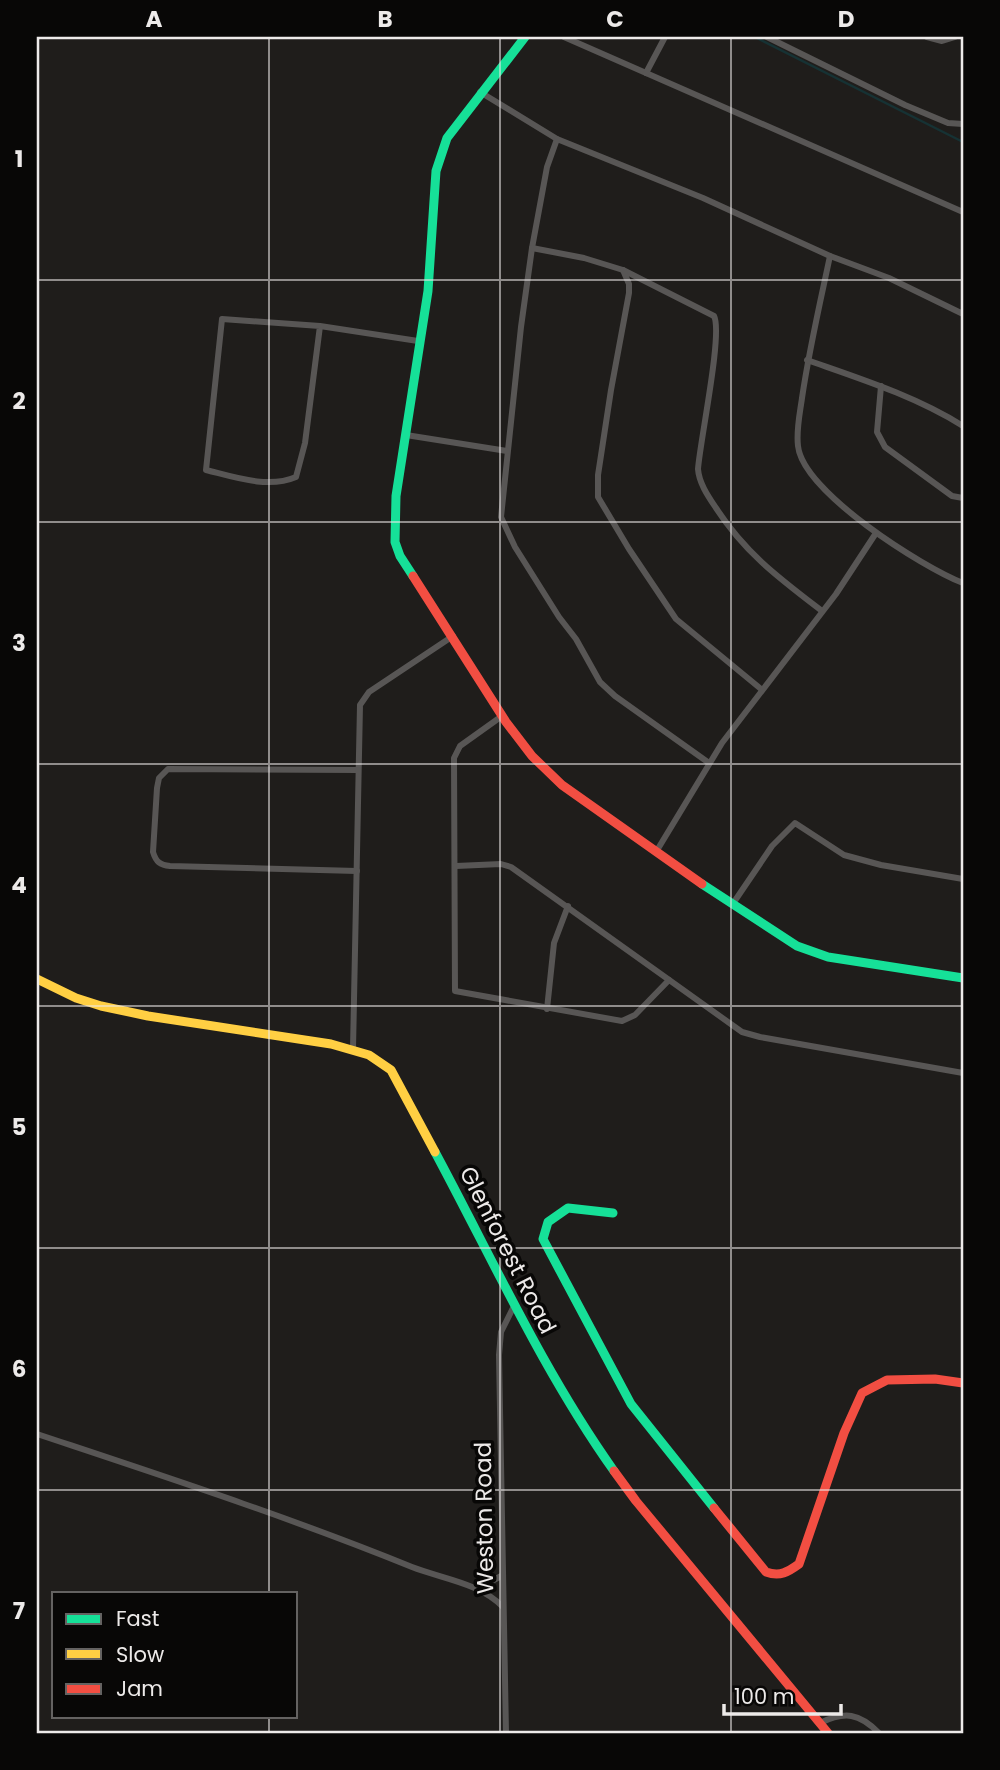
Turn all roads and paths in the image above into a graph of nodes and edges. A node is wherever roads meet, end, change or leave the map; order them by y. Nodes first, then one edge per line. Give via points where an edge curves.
1 (524, 37) edge
2 (564, 37) edge
3 (665, 37) edge
4 (766, 37) edge
5 (927, 37) edge
6 (955, 37) edge
7 (646, 73) junction
8 (480, 92) junction
9 (963, 124) edge
10 (557, 139) junction
11 (963, 212) edge
12 (532, 248) junction
13 (830, 256) junction
14 (622, 270) junction
15 (963, 314) edge
16 (320, 326) junction
17 (418, 341) junction
18 (807, 360) junction
19 (881, 386) junction
20 (963, 426) edge
21 (406, 435) junction
22 (507, 451) junction
23 (963, 498) edge
24 (876, 533) junction
25 (963, 583) edge
26 (822, 611) junction
27 (453, 636) junction
28 (761, 689) junction
29 (502, 716) junction
30 (709, 763) junction
31 (358, 770) junction
32 (656, 852) junction
33 (456, 866) junction
34 (357, 871) junction
35 (963, 879) edge
36 (732, 905) junction
37 (568, 906) junction
38 (963, 978) edge
39 (37, 979) edge
40 (668, 979) junction
41 (547, 1009) junction
42 (353, 1049) junction
43 (963, 1073) edge
44 (613, 1213) dead end
45 (514, 1306) junction
46 (963, 1383) edge
47 (37, 1434) edge
48 (503, 1575) junction
49 (479, 1588) junction
50 (503, 1607) junction
51 (820, 1723) junction
52 (506, 1733) edge
53 (828, 1733) edge
54 (879, 1733) edge

1 - 8 street
2 - 7 street
3 - 7 street
4 - 9 street via 915,110 947,123
5 - 6 street via 942,41
7 - 11 street
8 - 10 street
8 - 17 street via 440,152 428,291
10 - 12 street
10 - 13 street
12 - 14 street
12 - 22 street
13 - 15 street
13 - 18 street
14 - 26 street via 716,320 699,476 739,542
14 - 28 street via 629,293 598,497 676,619
16 - 16 street via 222,319 206,471 247,480 284,482 296,477 305,443
16 - 17 street
17 - 21 street
18 - 19 street
18 - 24 street via 798,428 801,457 818,483
19 - 20 street via 937,409
19 - 23 street via 877,432 885,447 951,496
21 - 22 street
21 - 27 street via 396,496 395,542
22 - 30 street via 501,517 595,676 615,696
24 - 25 street
24 - 26 street
26 - 28 street
27 - 29 street
27 - 31 street via 363,699
28 - 30 street
29 - 32 street via 549,775
29 - 33 street via 455,754
30 - 32 street
31 - 34 street
31 - 34 street via 168,769 157,788 153,852 161,865 170,866
32 - 36 street
33 - 37 street via 506,865
33 - 41 street via 455,991
34 - 42 street
35 - 36 street via 844,855 795,823 777,840
36 - 38 street via 811,952
37 - 40 street
37 - 41 street via 554,943
39 - 42 street, Glenforest Road via 99,1006
40 - 41 street via 627,1020
40 - 43 street via 750,1035
42 - 45 street, Glenforest Road via 383,1062 397,1079
44 - 46 street via 568,1208 548,1222 543,1239 631,1404 766,1572 774,1576 785,1575 799,1564 862,1393 887,1380
45 - 48 street, Weston Road via 499,1342
45 - 51 street, Glenforest Road via 568,1403 620,1480
47 - 49 street
48 - 49 street
48 - 50 street, Weston Road
49 - 50 street
50 - 52 street, Weston Road
51 - 53 street, Glenforest Road
51 - 54 street via 834,1716 855,1716

